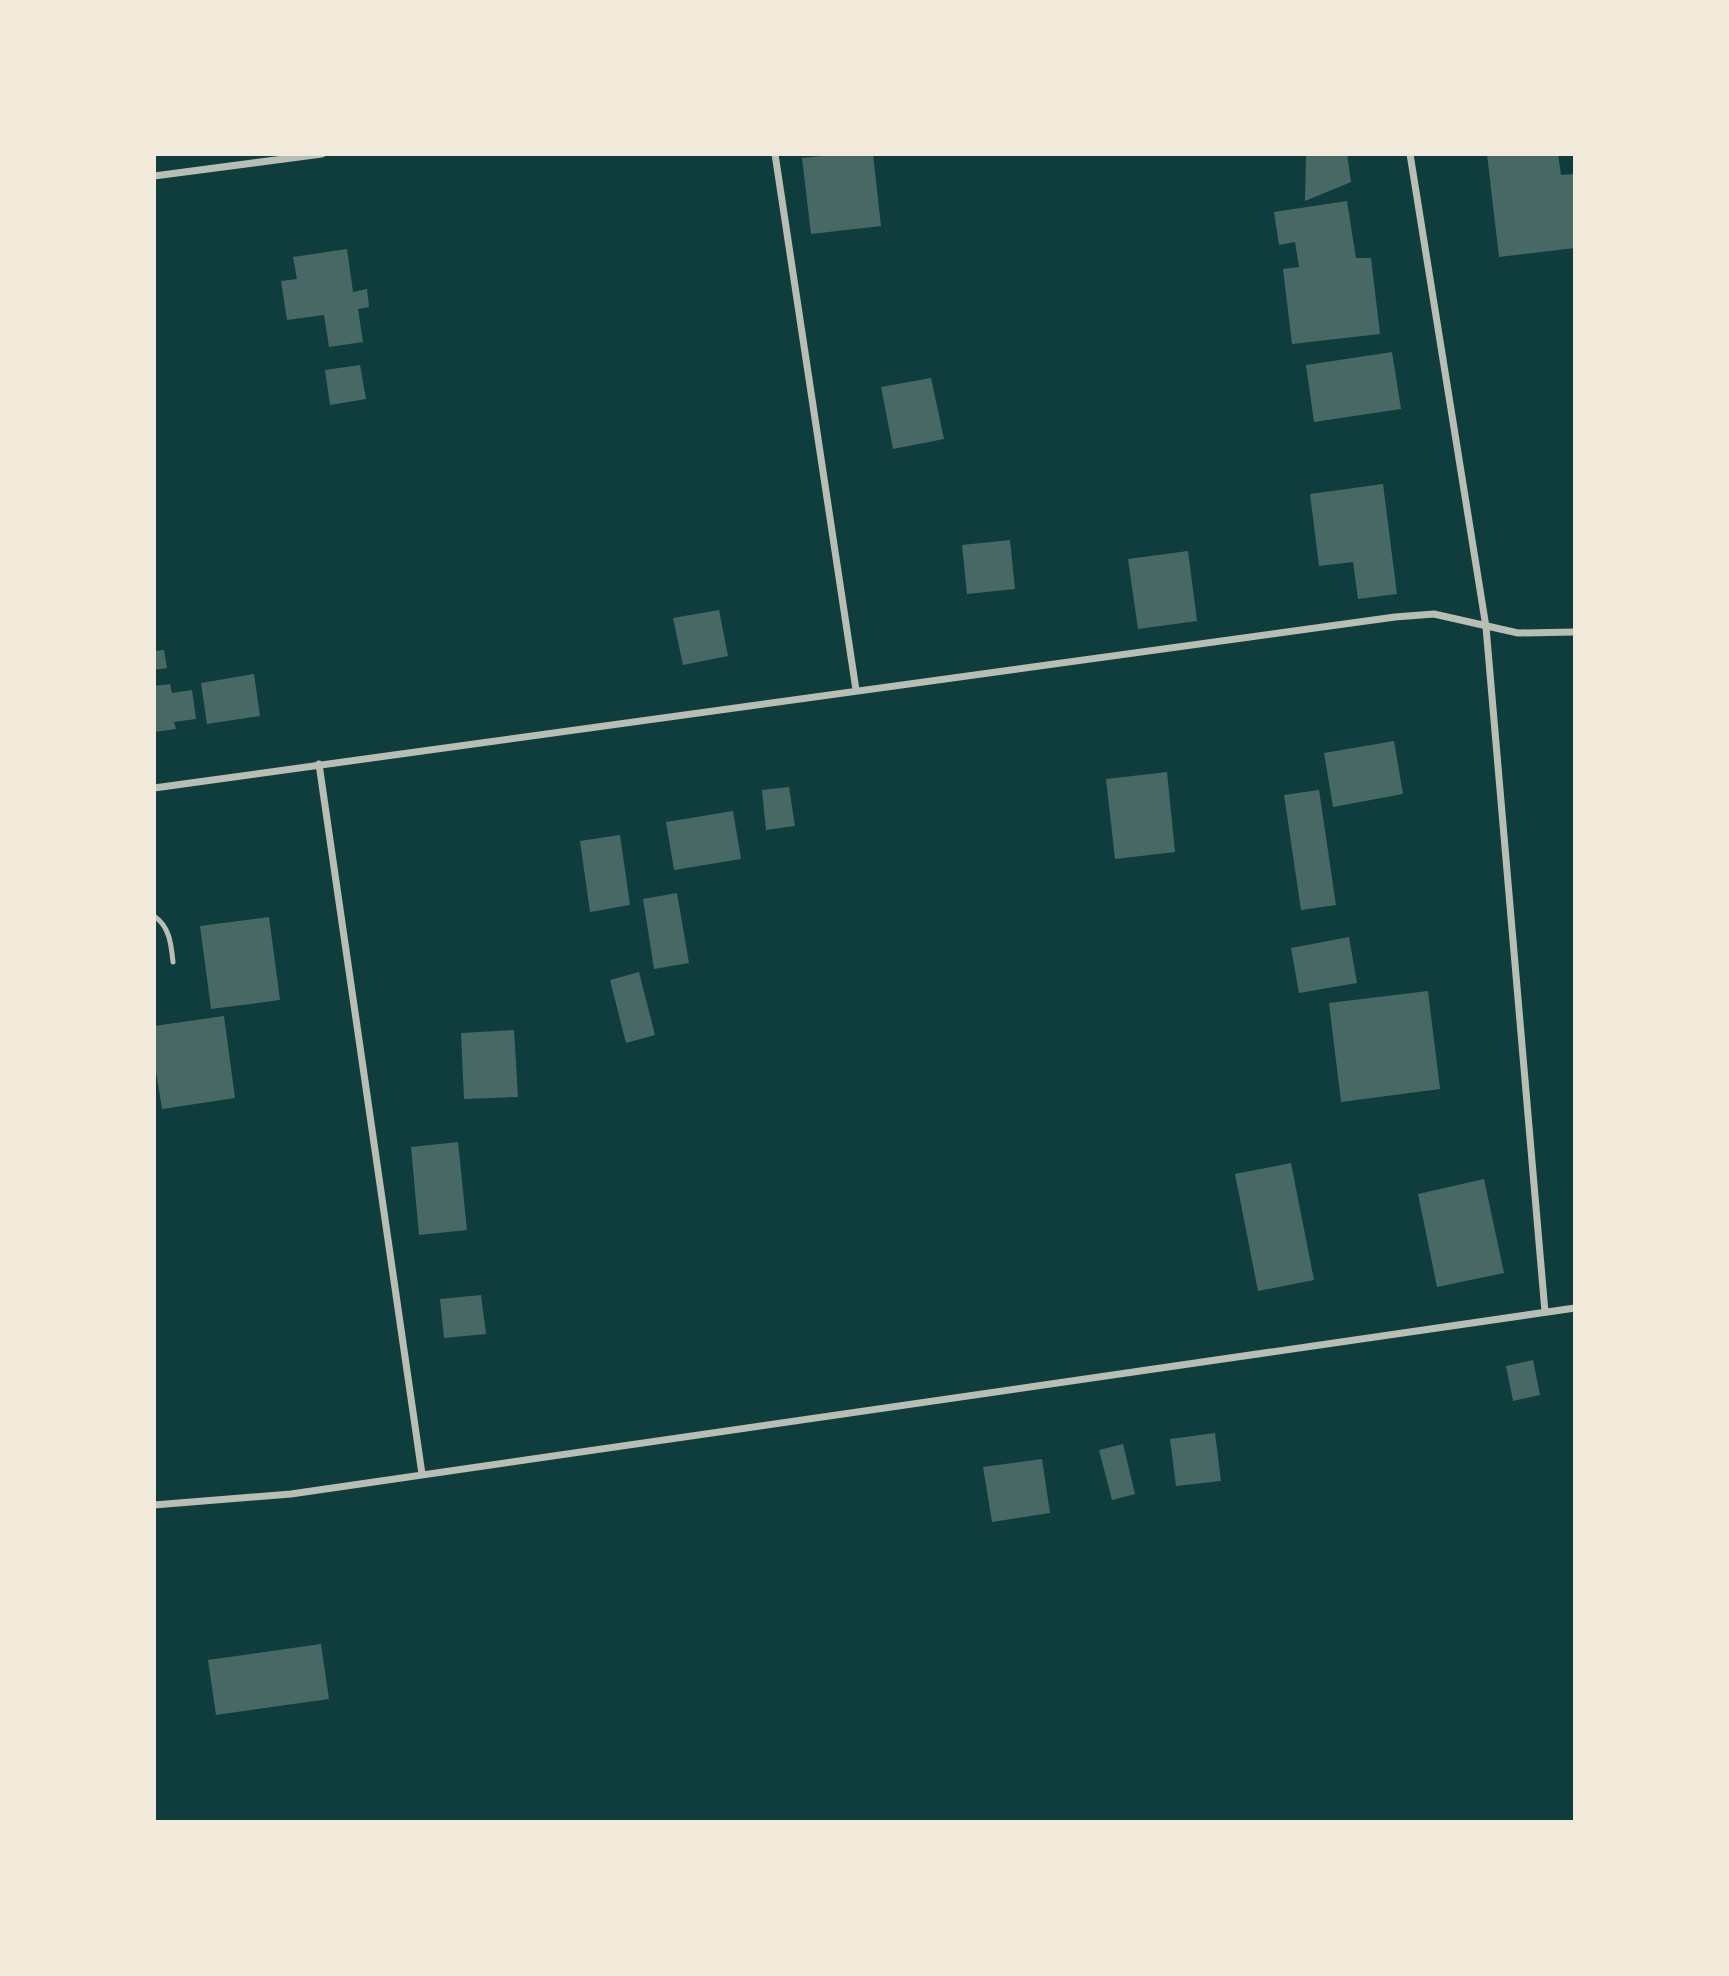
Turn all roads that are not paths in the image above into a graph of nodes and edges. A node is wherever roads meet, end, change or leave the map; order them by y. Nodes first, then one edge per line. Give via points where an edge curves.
1 (322, 154) edge
2 (775, 154) edge
3 (1410, 154) edge
4 (154, 176) edge
5 (1486, 627) junction
6 (1575, 632) edge
7 (856, 691) junction
8 (319, 764) junction
9 (154, 788) edge
10 (154, 916) edge
11 (173, 962) dead end
12 (1575, 1308) edge
13 (1545, 1312) junction
14 (422, 1474) junction
15 (154, 1505) edge

1 - 4 street
2 - 7 street
3 - 5 street
5 - 6 street via 1518,633
5 - 7 street via 1434,614 1395,617
5 - 13 street
7 - 8 street
8 - 9 street
8 - 14 street
10 - 11 lane via 168,932
12 - 13 street
13 - 14 street
14 - 15 street via 291,1494

